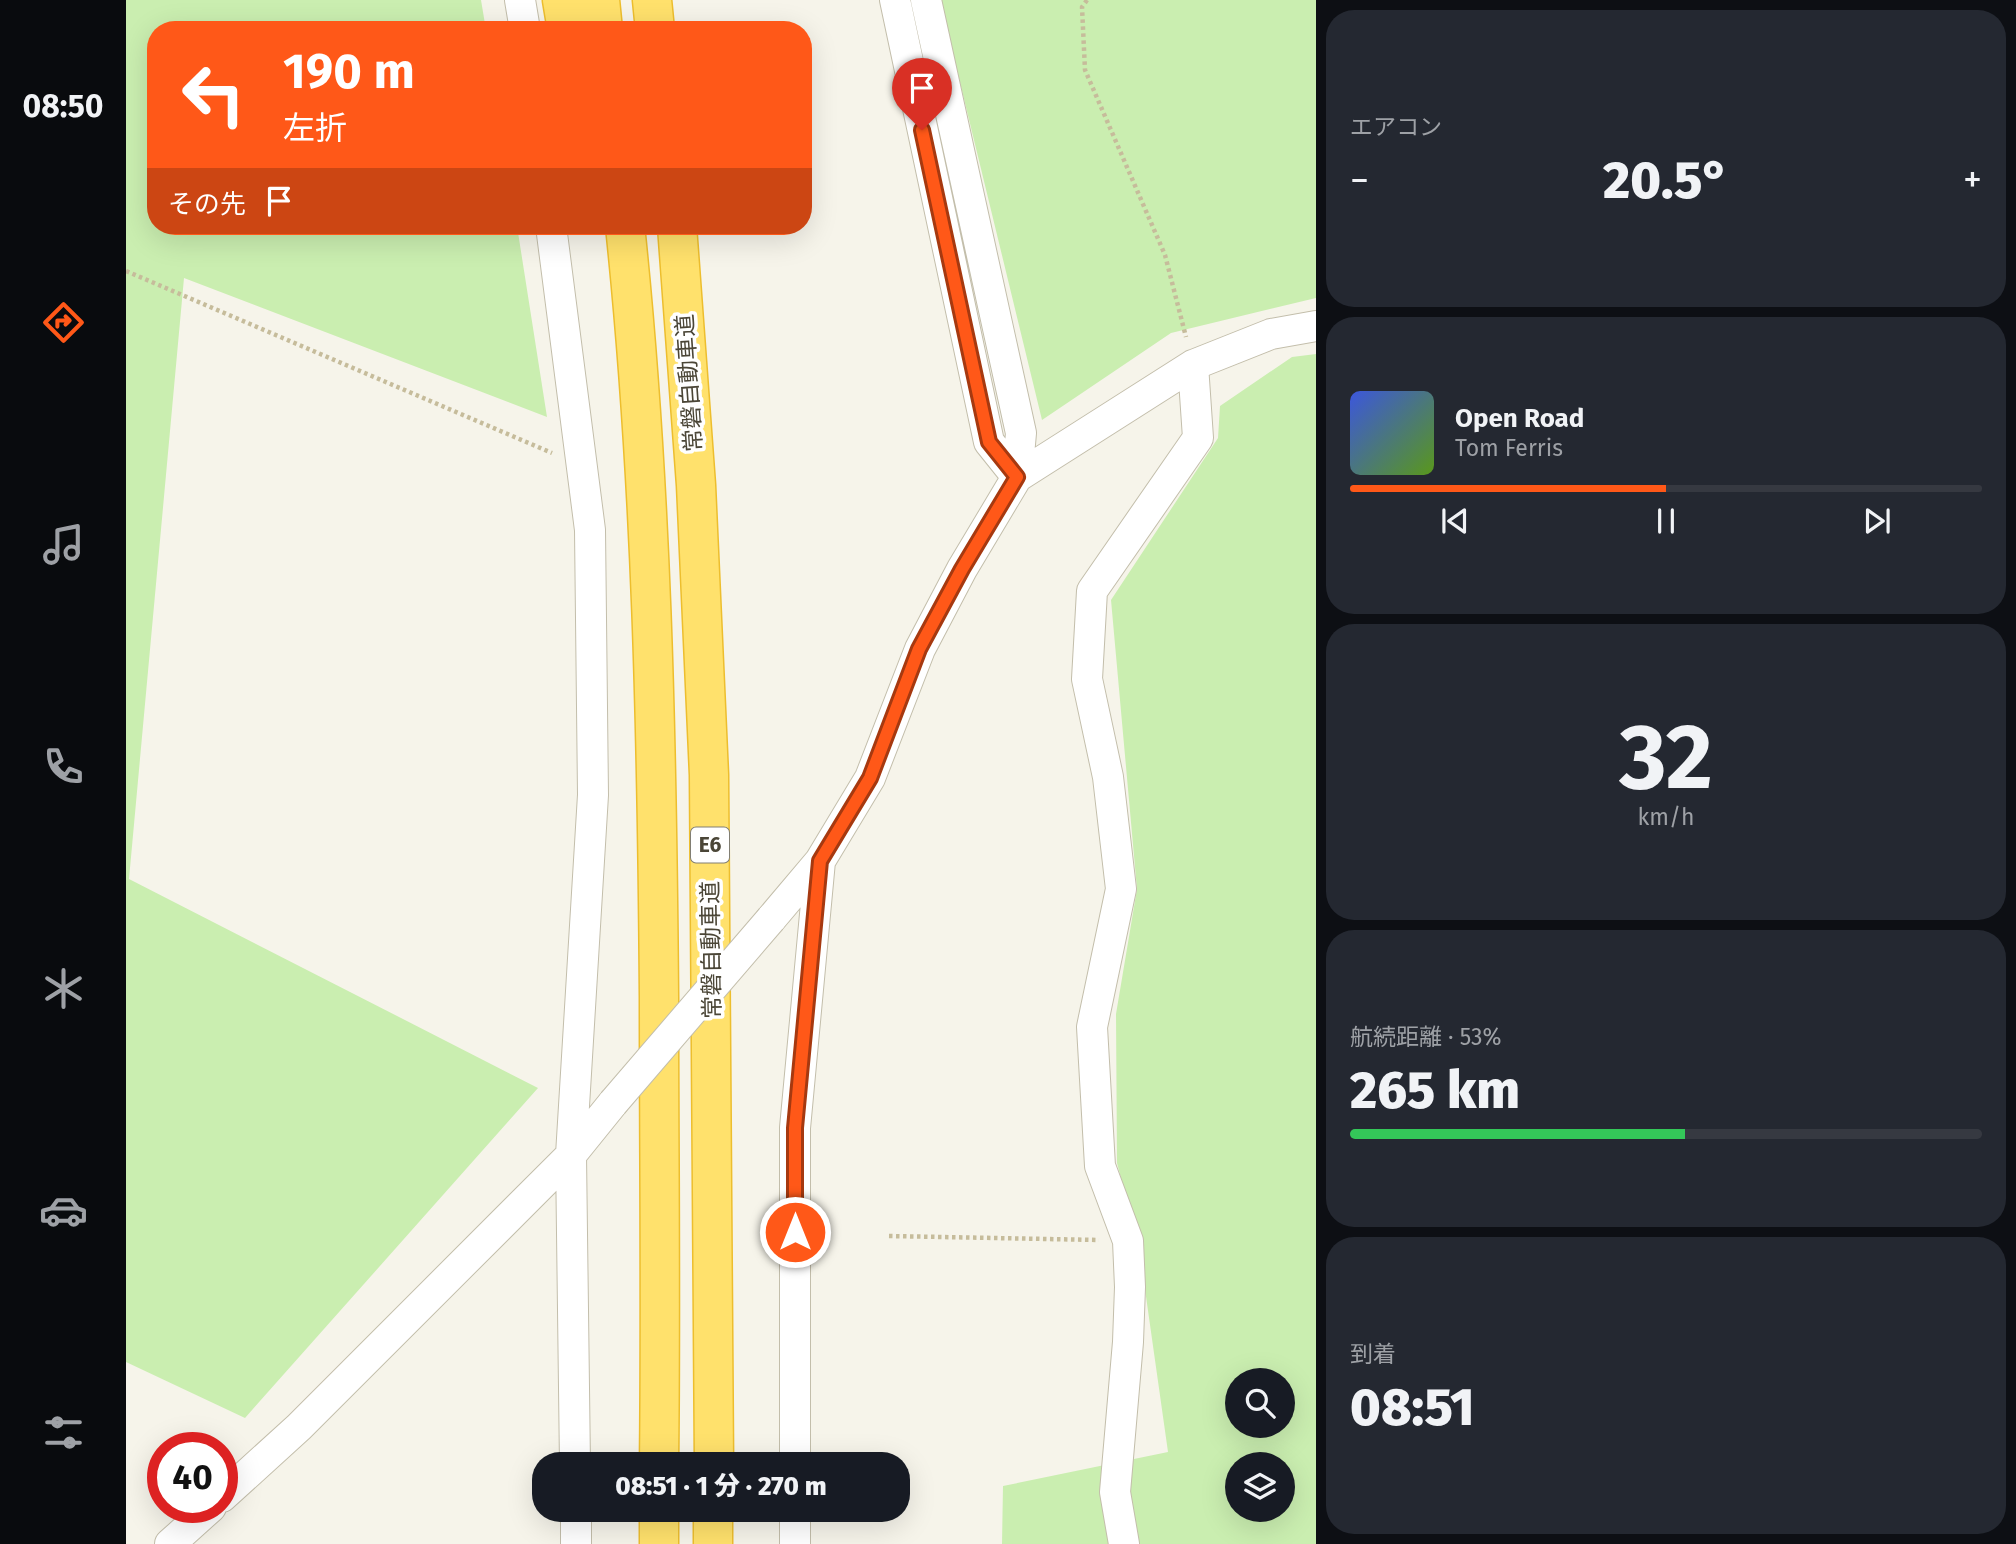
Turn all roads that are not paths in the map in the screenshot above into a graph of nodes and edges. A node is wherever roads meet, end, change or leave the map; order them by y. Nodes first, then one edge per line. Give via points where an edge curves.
1 (520, 0) edge
2 (562, 0) edge
3 (600, 0) edge
4 (652, 0) edge
5 (895, 0) edge
6 (926, 0) edge
7 (524, 21) edge
8 (566, 21) edge
9 (602, 21) edge
10 (654, 21) edge
11 (552, 235) edge
12 (601, 235) edge
13 (626, 235) edge
14 (678, 235) edge
15 (1316, 326) edge
16 (1192, 365) junction
17 (1017, 477) junction
18 (645, 491) junction
19 (820, 861) junction
20 (571, 1155) junction
21 (575, 1452) edge
22 (659, 1452) edge
23 (714, 1452) edge
24 (795, 1452) edge
25 (238, 1482) edge
26 (576, 1522) edge
27 (659, 1522) edge
28 (713, 1522) edge
29 (795, 1522) edge
30 (193, 1523) edge
31 (170, 1544) edge
32 (576, 1544) edge
33 (659, 1544) edge
34 (713, 1544) edge
35 (795, 1544) edge
36 (1124, 1544) edge

1 - 7 street
2 - 8 highway
3 - 9 highway
4 - 10 highway
5 - 17 street via 989,442
6 - 17 street via 1021,433
11 - 20 street via 590,530 593,795
12 - 18 highway
13 - 18 highway, E6
14 - 23 highway, 常磐自動車道 / E6 via 696,485 709,775
15 - 16 street via 1271,334
16 - 17 street
16 - 36 street via 1198,438 1092,591 1087,679 1108,777 1121,889 1092,1027 1100,1167 1128,1241 1128,1342 1115,1492
17 - 19 street via 919,649 870,778
18 - 22 highway, E6 via 657,779
19 - 20 street, bridge
19 - 24 street via 795,1128
20 - 21 street
20 - 25 street
26 - 32 street
27 - 33 highway
28 - 34 highway
29 - 35 street
30 - 31 street

